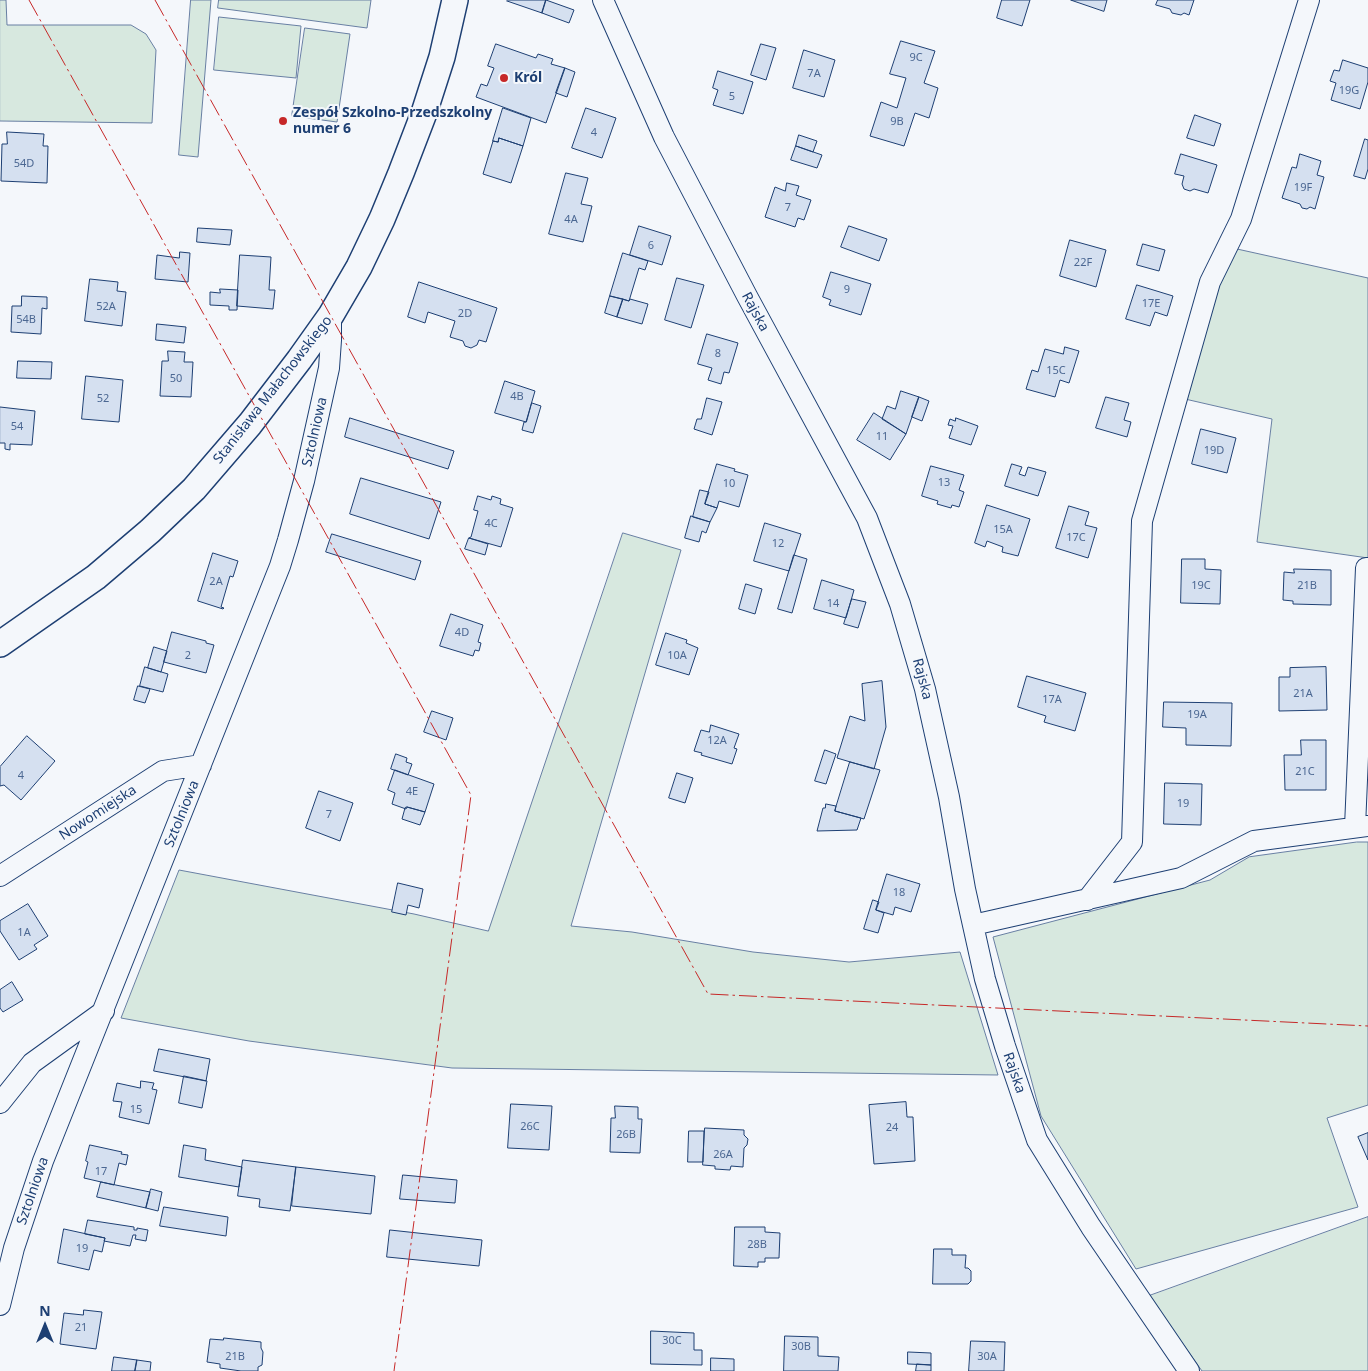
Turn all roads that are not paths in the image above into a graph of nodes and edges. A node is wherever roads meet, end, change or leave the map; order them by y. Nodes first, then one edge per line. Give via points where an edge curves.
1 (455, 0) edge
2 (1309, 0) edge
3 (605, 1) edge
4 (331, 315) junction
5 (1368, 568) edge
6 (0, 644) edge
7 (201, 765) junction
8 (1361, 827) edge
9 (0, 876) edge
10 (1087, 900) junction
11 (972, 925) junction
12 (104, 1011) junction
13 (0, 1103) edge
14 (0, 1305) edge
15 (1189, 1371) edge

1 - 4 street, Stanisława Małachowskiego via 442,57 401,173 359,267
2 - 10 street via 1241,219 1210,282 1142,521 1132,842
3 - 11 street, Rajska via 664,137 867,518 900,604 925,689
4 - 6 street, Stanisława Małachowskiego via 250,424 194,489 96,577
4 - 7 street, Sztolniowa via 329,368 288,540
5 - 8 street
7 - 9 street, Nowomiejska via 163,771
7 - 12 street, Sztolniowa
8 - 10 street via 1254,840 1181,878
10 - 11 street
11 - 15 street, Rajska via 1005,1046 1037,1140 1091,1227
12 - 13 street via 32,1063
12 - 14 street, Sztolniowa via 46,1152 14,1248

